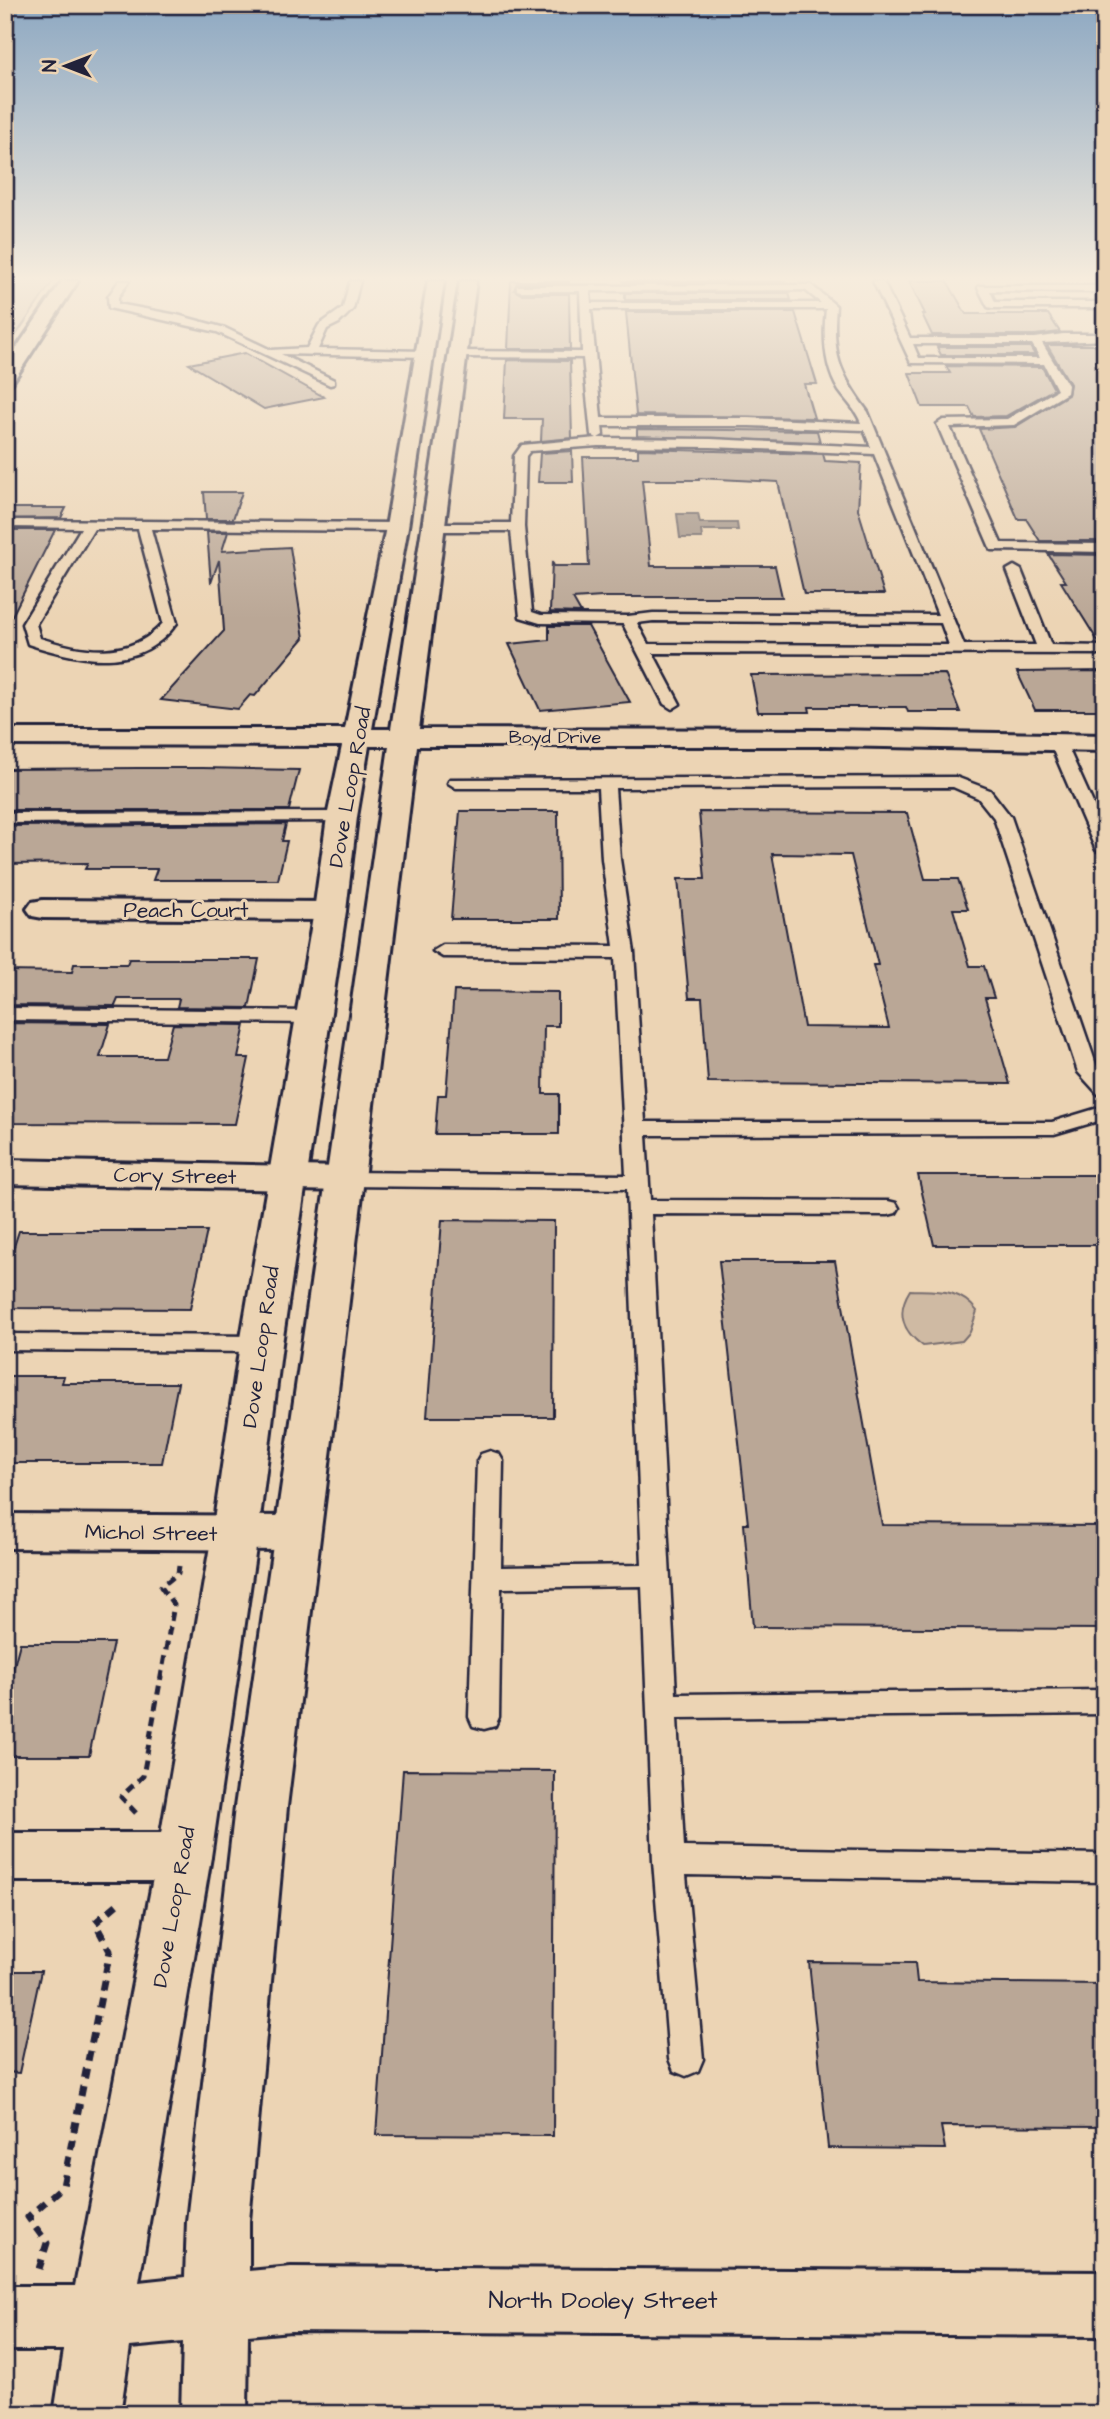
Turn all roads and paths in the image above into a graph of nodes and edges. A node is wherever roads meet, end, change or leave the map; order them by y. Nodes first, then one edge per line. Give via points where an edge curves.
1 (419, 394) edge
2 (452, 394) edge
3 (592, 394) edge
4 (848, 394) edge
5 (1058, 394) edge
6 (595, 422) junction
7 (867, 427) junction
8 (598, 443) junction
9 (879, 451) junction
10 (16, 524) dead end
11 (90, 524) junction
12 (143, 524) junction
13 (397, 527) junction
14 (432, 527) junction
15 (517, 527) junction
16 (1105, 548) edge
17 (1014, 570) dead end
18 (948, 619) junction
19 (628, 620) junction
20 (643, 649) junction
21 (959, 650) junction
22 (1045, 650) junction
23 (1105, 650) edge
24 (672, 704) dead end
25 (5, 737) edge
26 (359, 737) junction
27 (404, 737) junction
28 (1057, 741) junction
29 (1105, 743) edge
30 (456, 783) dead end
31 (606, 785) junction
32 (342, 817) junction
33 (5, 818) edge
34 (1105, 850) edge
35 (43, 909) dead end
36 (330, 911) junction
37 (443, 951) dead end
38 (624, 952) junction
39 (5, 1014) edge
40 (312, 1017) junction
41 (1105, 1090) edge
42 (1105, 1112) edge
43 (633, 1129) junction
44 (5, 1172) edge
45 (286, 1178) junction
46 (345, 1179) junction
47 (638, 1195) junction
48 (888, 1208) dead end
49 (5, 1342) edge
50 (261, 1344) junction
51 (490, 1461) dead end
52 (5, 1531) edge
53 (298, 1533) junction
54 (236, 1534) junction
55 (656, 1575) junction
56 (487, 1578) junction
57 (1105, 1702) edge
58 (662, 1706) junction
59 (484, 1717) dead end
60 (5, 1857) edge
61 (184, 1857) junction
62 (669, 1861) junction
63 (1105, 1868) edge
64 (686, 2059) dead end
65 (1105, 2304) edge
66 (217, 2306) junction
67 (5, 2318) edge
68 (102, 2318) junction
69 (87, 2414) edge
70 (214, 2414) edge

1 - 13 main road, Dove Loop Road
2 - 14 main road, Dove Loop Road
3 - 6 lane
4 - 7 lane
5 - 16 lane via 1010,422 943,424 996,547
6 - 7 lane
6 - 8 lane
7 - 9 lane
8 - 9 lane
8 - 15 lane via 526,448 520,456
9 - 18 lane
10 - 11 lane
11 - 12 lane
11 - 12 lane via 29,624 33,641 89,656 136,650 162,636 170,622
12 - 13 lane
13 - 14 main road
13 - 26 main road, Dove Loop Road
14 - 15 lane
14 - 27 main road, Dove Loop Road
15 - 19 lane via 525,614 540,619
17 - 22 lane
18 - 19 lane
18 - 21 lane
19 - 20 lane
20 - 21 lane
20 - 24 lane
21 - 22 lane
22 - 23 lane
25 - 26 main road, Boyd Drive
26 - 27 main road, Boyd Drive
26 - 32 main road, Dove Loop Road
27 - 28 main road, Boyd Drive
27 - 46 main road, Dove Loop Road
28 - 29 main road, Boyd Drive
28 - 34 lane
30 - 31 lane
31 - 38 lane
31 - 41 lane via 956,782 984,794 1002,817 1088,1072
32 - 33 lane
32 - 36 main road, Dove Loop Road
35 - 36 main road, Peach Court
36 - 40 main road, Dove Loop Road
37 - 38 lane
38 - 43 lane
39 - 40 lane
40 - 45 main road, Dove Loop Road
42 - 43 lane via 1054,1128
43 - 47 lane
44 - 45 main road, Cory Street
45 - 46 main road, Cory Street
45 - 50 main road, Dove Loop Road
46 - 47 lane
46 - 53 main road, Dove Loop Road
47 - 48 lane
47 - 55 lane
49 - 50 lane
50 - 54 main road, Dove Loop Road
51 - 56 lane
52 - 54 main road, Michol Street
53 - 54 main road, Michol Street
53 - 66 main road, Dove Loop Road via 261,1807 218,2221
54 - 61 main road, Dove Loop Road
55 - 56 lane
55 - 58 lane
56 - 59 lane
57 - 58 lane
58 - 62 lane
60 - 61 main road
61 - 68 main road, Dove Loop Road
62 - 63 lane
62 - 64 lane
65 - 66 main road, North Dooley Street via 291,2298
66 - 68 main road, North Dooley Street
66 - 70 main road, Dove Loop Road
67 - 68 main road, North Dooley Street
68 - 69 main road, Dove Loop Road

